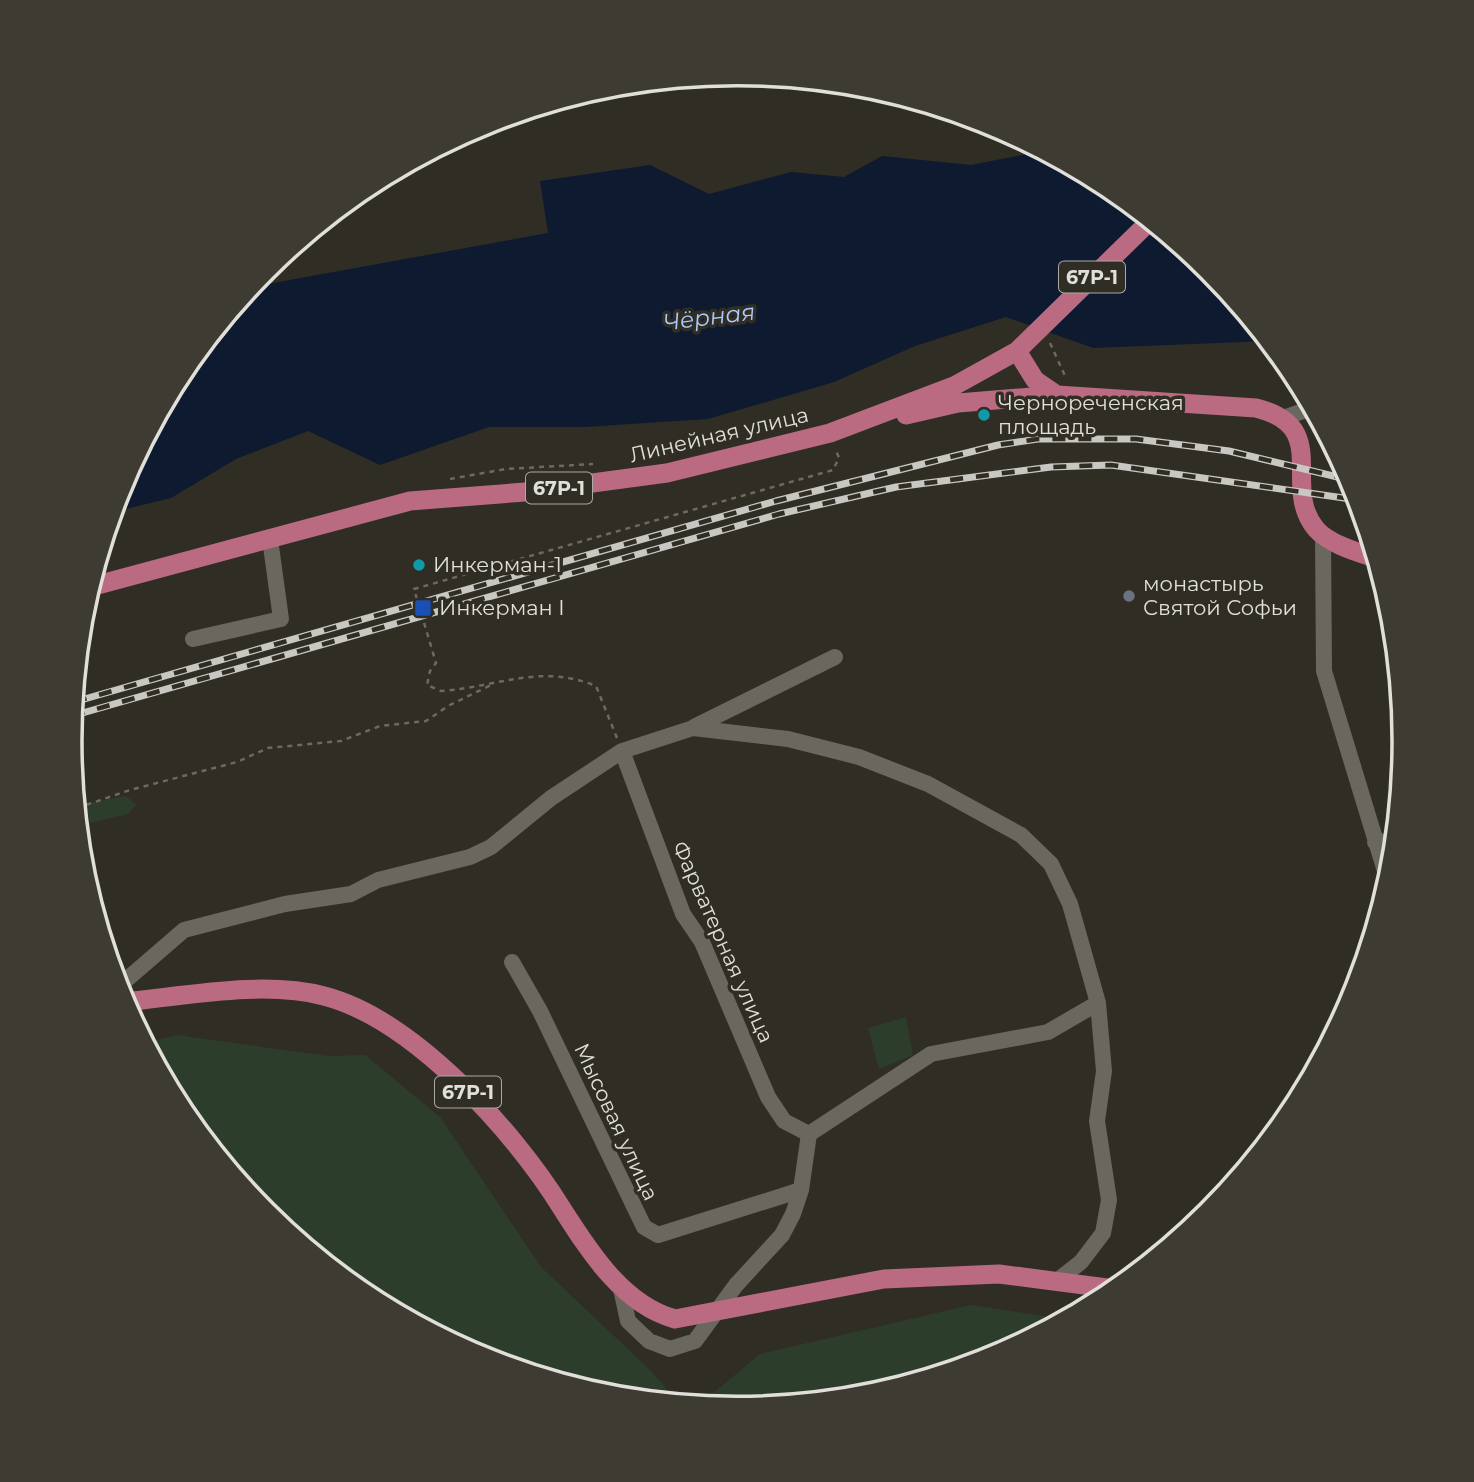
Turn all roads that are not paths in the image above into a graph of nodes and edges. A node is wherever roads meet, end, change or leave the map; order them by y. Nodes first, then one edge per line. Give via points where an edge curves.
1 (1143, 228) edge
2 (1017, 351) junction
3 (1057, 395) junction
4 (1302, 411) edge
5 (1283, 418) junction
6 (830, 433) junction
7 (1323, 535) junction
8 (270, 539) junction
9 (1363, 553) edge
10 (102, 584) edge
11 (193, 639) dead end
12 (835, 657) dead end
13 (693, 728) junction
14 (622, 751) junction
15 (1376, 842) junction
16 (1383, 842) edge
17 (1381, 858) edge
18 (512, 962) dead end
19 (127, 979) edge
20 (136, 1001) edge
21 (1098, 1003) junction
22 (809, 1134) junction
23 (801, 1190) junction
24 (1058, 1280) junction
25 (620, 1284) junction
26 (1099, 1286) edge
27 (716, 1312) junction

1 - 2 main road, 67Р-1
2 - 3 main road via 1035,380
2 - 6 main road, Линейная улица / 67Р-1 via 954,386
3 - 5 main road via 1256,408
3 - 6 main road via 958,403
4 - 5 street
5 - 7 main road via 1300,443 1305,507
6 - 8 main road, Линейная улица / 67Р-1 via 667,473 526,492 410,501
7 - 9 main road
7 - 15 street via 1324,671
8 - 10 main road, Линейная улица / 67Р-1
8 - 11 street via 281,619
12 - 13 street
13 - 14 street
13 - 21 street via 788,739 859,758 928,784 1021,835 1051,864 1067,897
14 - 19 street via 551,798 491,847 470,857 378,880 351,894 285,904 184,930
14 - 22 street, Фарватерная улица via 683,914 702,942 768,1097 784,1121
15 - 16 street
15 - 17 street
18 - 23 street, Мысовая улица via 644,1227 658,1235
20 - 25 main road, 67Р-1 via 282,991 325,996 371,1015 426,1052 466,1090 509,1138 585,1244
21 - 22 street via 1048,1032 931,1054
21 - 24 street via 1104,1071 1097,1121 1109,1200 1103,1233 1081,1262
22 - 23 street
23 - 27 street via 782,1235
24 - 26 main road, 67Р-1
24 - 27 main road, 67Р-1 via 999,1274 884,1279
25 - 27 main road, 67Р-1 via 637,1302 675,1319
25 - 27 street via 628,1321 659,1347 670,1349 695,1341

